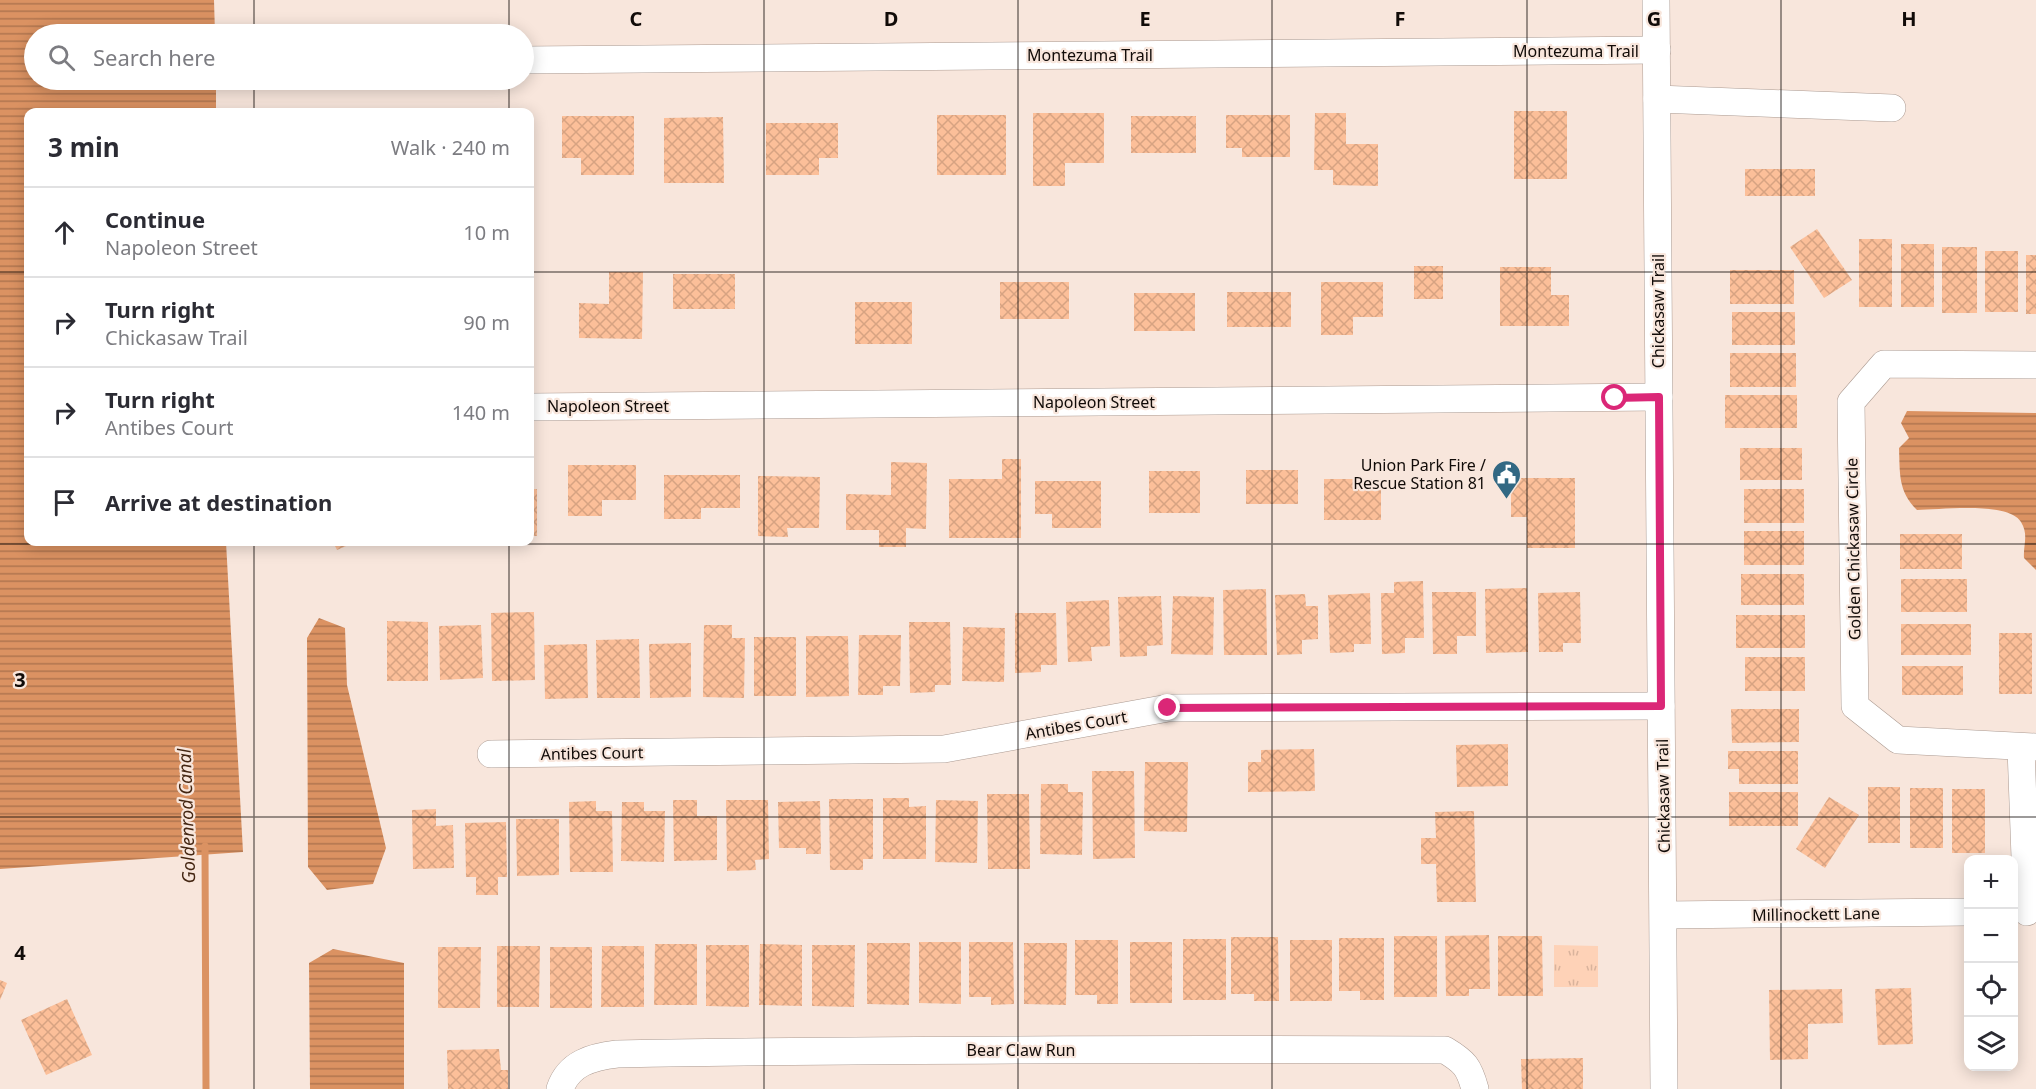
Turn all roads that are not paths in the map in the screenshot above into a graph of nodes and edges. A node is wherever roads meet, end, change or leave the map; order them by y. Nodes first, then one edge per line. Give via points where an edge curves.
1 (1656, 0) edge
2 (1657, 50) junction
3 (534, 60) edge
4 (1657, 99) junction
5 (1892, 108) dead end
6 (2036, 364) edge
7 (1659, 397) junction
8 (534, 407) edge
9 (1661, 706) junction
10 (2029, 748) edge
11 (491, 754) dead end
12 (1964, 912) edge
13 (2025, 912) edge
14 (1664, 915) junction
15 (560, 1089) edge
16 (1475, 1089) edge
17 (1664, 1089) edge

1 - 2 street, Chickasaw Trail
2 - 3 street, Montezuma Trail
2 - 4 street, Chickasaw Trail
4 - 5 street
4 - 7 street, Chickasaw Trail
6 - 10 street, Golden Chickasaw Circle via 1884,364 1851,402 1855,706 1898,740
7 - 8 street, Napoleon Street
7 - 9 street, Chickasaw Trail
9 - 11 street, Antibes Court via 1168,708 944,749
9 - 14 street, Chickasaw Trail
10 - 13 street
12 - 14 street, Millinockett Lane
14 - 17 street, Chickasaw Trail
15 - 16 street, Bear Claw Run via 575,1066 599,1056 617,1054 1203,1049 1445,1050 1470,1070

